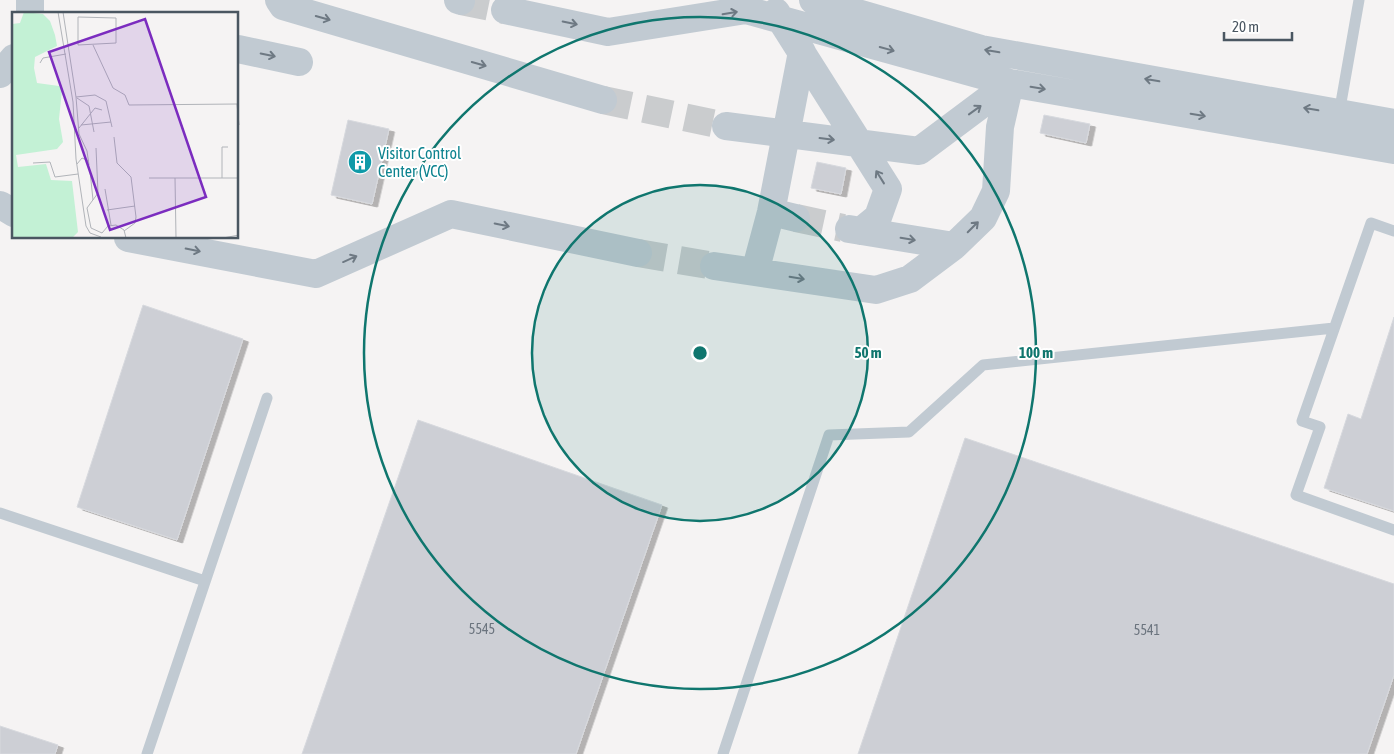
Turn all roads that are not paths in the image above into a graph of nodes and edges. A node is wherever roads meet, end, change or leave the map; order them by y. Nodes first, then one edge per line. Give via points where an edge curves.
1 (279, 0) edge
2 (554, 0) edge
3 (813, 0) edge
4 (1359, 0) edge
5 (505, 10) tunnel mouth
6 (775, 10) edge
7 (531, 15) junction
8 (239, 49) edge
9 (802, 52) junction
10 (12, 60) edge
11 (299, 62) dead end
12 (0, 74) edge
13 (1010, 84) junction
14 (603, 100) tunnel mouth
15 (1339, 114) junction
16 (1394, 123) edge
17 (726, 126) tunnel mouth
18 (786, 134) junction
19 (859, 143) junction
20 (1394, 150) edge
21 (0, 205) edge
22 (12, 212) edge
23 (1394, 231) edge
24 (133, 239) edge
25 (954, 246) junction
26 (638, 254) tunnel mouth
27 (714, 266) tunnel mouth
28 (755, 272) junction
29 (1334, 328) junction
30 (267, 398) dead end
31 (0, 513) edge
32 (1394, 530) edge
33 (205, 581) junction
34 (147, 754) edge
35 (723, 754) edge

1 -> 14 street via 283,6
2 - 7 street
15 -> 3 street via 982,49
4 - 15 lane
5 - 7 street
7 -> 6 street via 608,32 746,10
6 - 9 street
6 -> 13 street
8 -> 11 street
9 - 18 street
9 - 19 street
10 - 12 street
19 -> 13 street via 919,151
13 -> 20 street
25 -> 13 street via 982,218 996,191 1000,128
15 - 16 street
17 - 18 street
18 -> 19 street
18 - 28 street via 784,215
19 - 25 street via 888,189 878,217 852,230
21 - 22 street
23 - 29 lane via 1371,222
24 -> 26 street via 316,274 451,214
28 -> 25 street via 876,290 910,279
27 - 28 street
29 - 32 lane via 1302,420 1320,427 1296,496
29 - 35 lane via 983,365 909,432 829,435
30 - 33 lane
31 - 33 lane
33 - 34 lane

